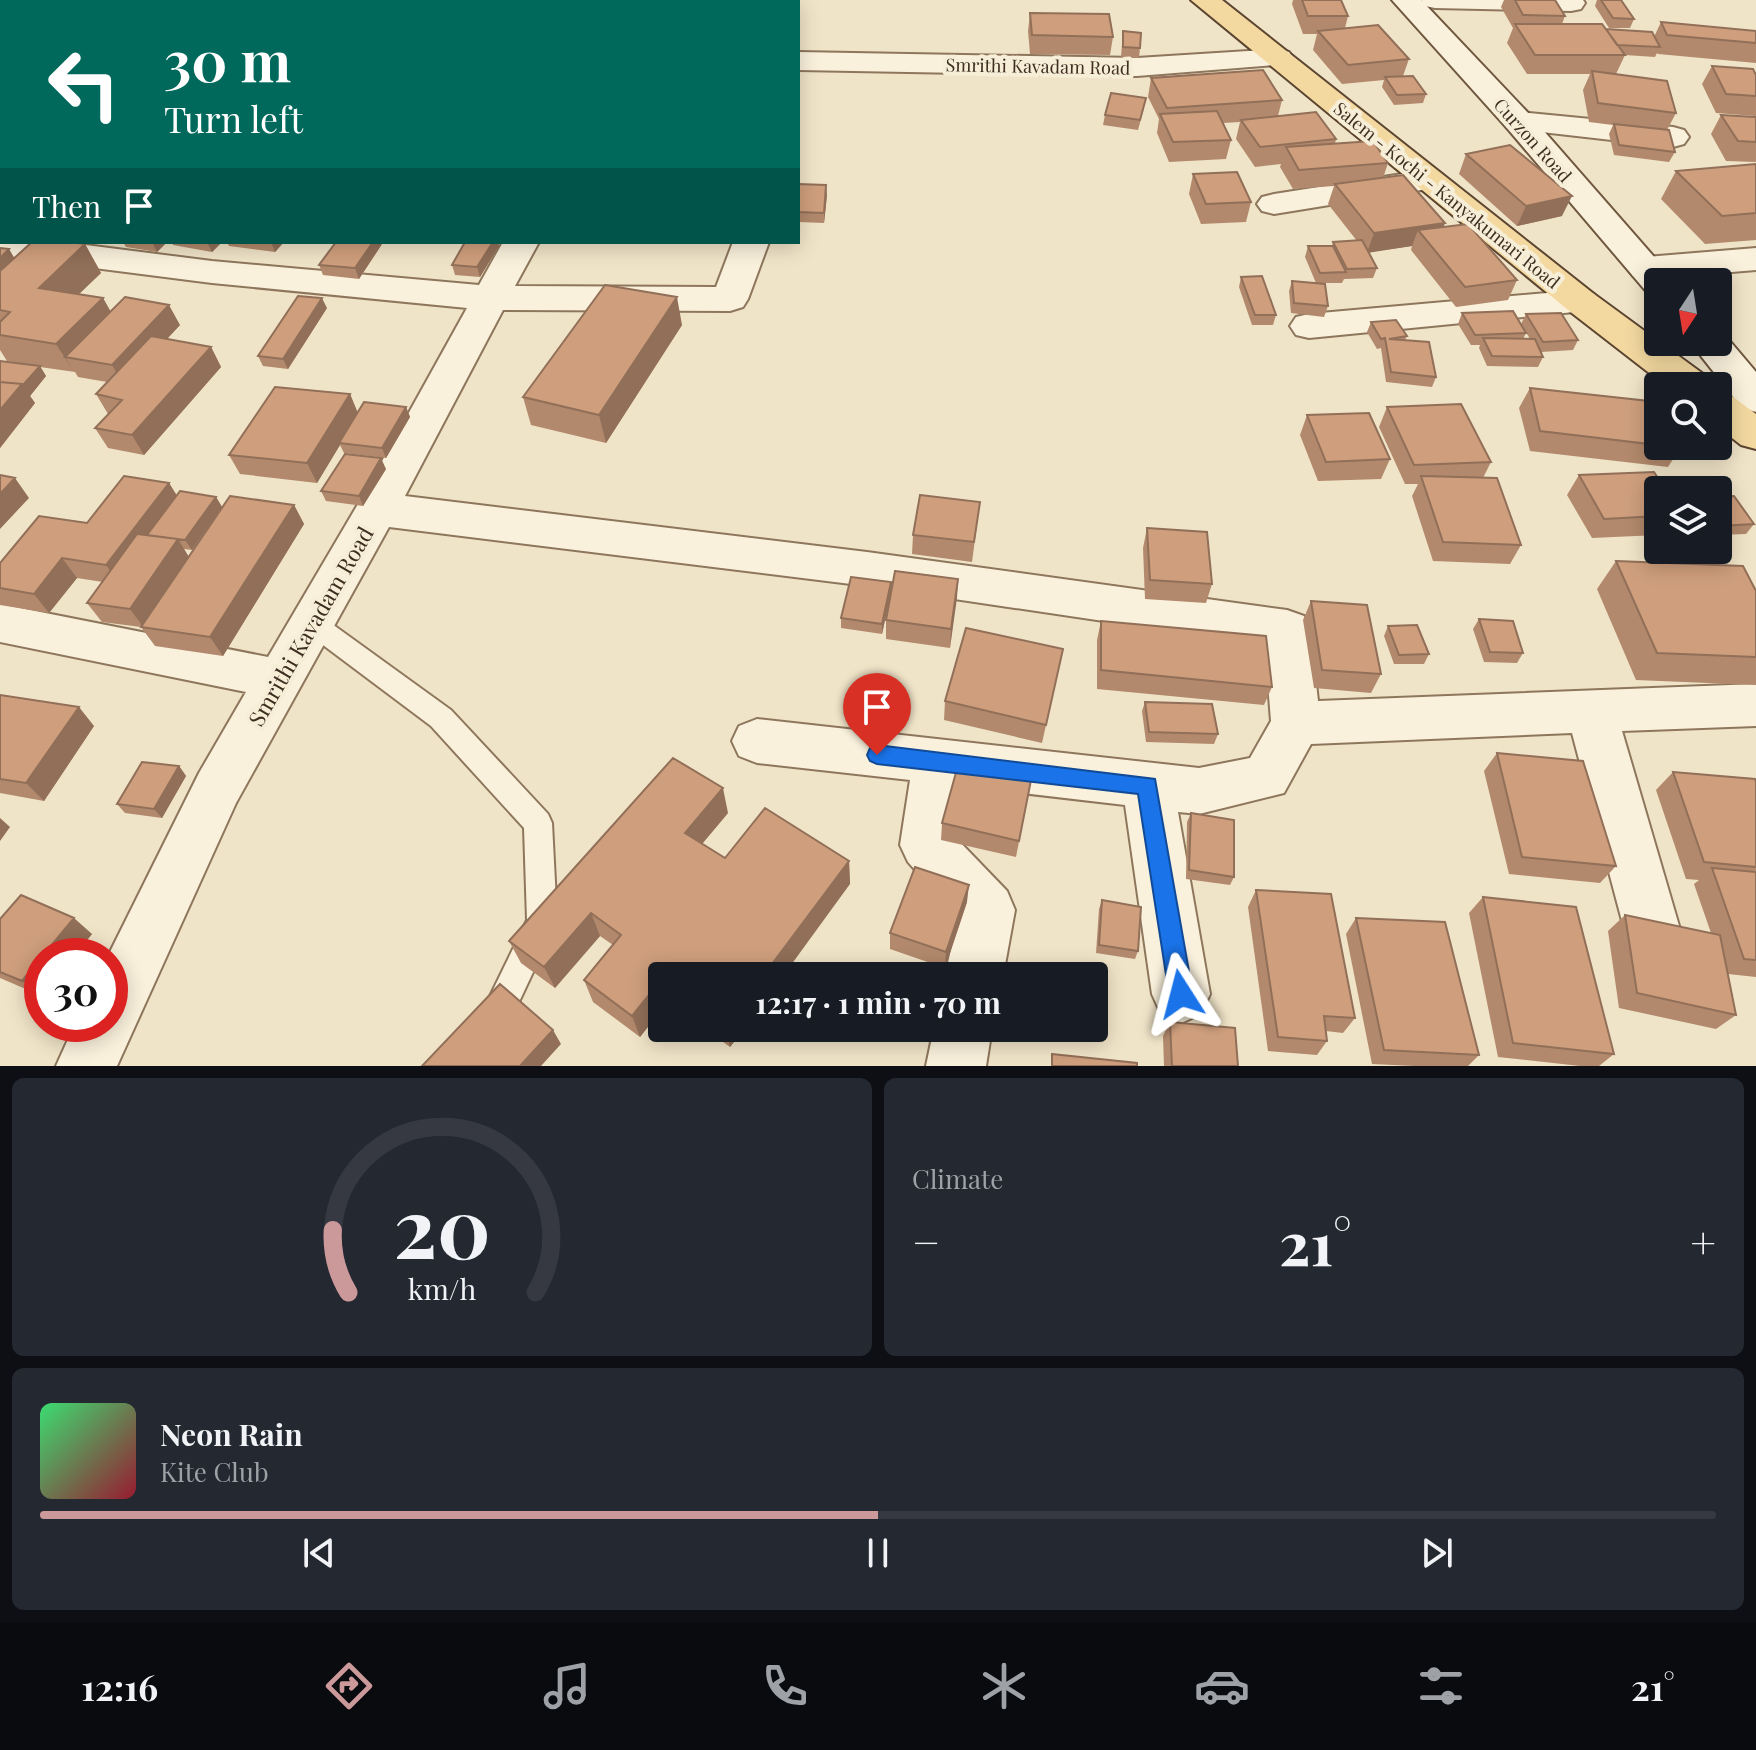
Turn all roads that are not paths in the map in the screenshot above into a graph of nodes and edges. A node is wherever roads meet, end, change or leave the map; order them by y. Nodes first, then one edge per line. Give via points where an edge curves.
1 (1205, 0) edge
2 (1406, 0) edge
3 (1435, 0) edge
4 (1571, 3) dead end
5 (1278, 58) junction
6 (800, 61) edge
7 (1518, 121) junction
8 (1673, 137) edge
9 (1428, 180) junction
10 (1274, 204) dead end
11 (520, 244) edge
12 (750, 244) edge
13 (0, 245) edge
14 (1756, 259) edge
15 (1646, 268) edge
16 (1698, 268) edge
17 (490, 298) junction
18 (1581, 302) junction
19 (1309, 326) dead end
20 (1721, 356) edge
21 (1674, 372) edge
22 (1756, 398) edge
23 (1732, 417) edge
24 (1756, 435) edge
25 (377, 509) junction
26 (0, 623) edge
27 (312, 623) junction
28 (279, 679) junction
29 (1756, 705) edge
30 (1591, 711) junction
31 (1296, 723) junction
32 (757, 741) dead end
33 (938, 762) junction
34 (1148, 785) junction
35 (1654, 936) edge
36 (977, 962) edge
37 (128, 977) edge
38 (1181, 994) dead end
39 (97, 1042) edge
40 (960, 1042) edge
41 (86, 1066) edge
42 (472, 1066) edge
43 (956, 1066) edge

1 - 5 main road, Salem - Kochi - Kanyakumari Road
2 - 7 street, Curzon Road
3 - 4 street
5 - 6 street, Smrithi Kavadam Road via 1137,67
5 - 9 main road, Salem - Kochi - Kanyakumari Road
7 - 8 street
7 - 15 street, Curzon Road
9 - 10 street
9 - 18 main road, Salem - Kochi - Kanyakumari Road
11 - 17 street, Smrithi Kavadam Road
12 - 17 street via 730,299
13 - 17 street via 212,272
14 - 16 street
17 - 25 street, Smrithi Kavadam Road
18 - 19 street
18 - 21 main road, Salem - Kochi - Kanyakumari Road
20 - 22 street
23 - 24 main road
25 - 27 street, Smrithi Kavadam Road
25 - 31 street via 867,569 1287,629
26 - 28 street
27 - 28 street, Smrithi Kavadam Road
27 - 42 lane via 441,718 538,823 542,921
28 - 37 street, Smrithi Kavadam Road via 217,789
29 - 30 street
30 - 31 street
30 - 35 street
31 - 34 street via 1266,777 1199,791
32 - 33 street
33 - 34 street
33 - 36 street via 927,845 987,910
34 - 38 street
39 - 41 street
40 - 43 street

